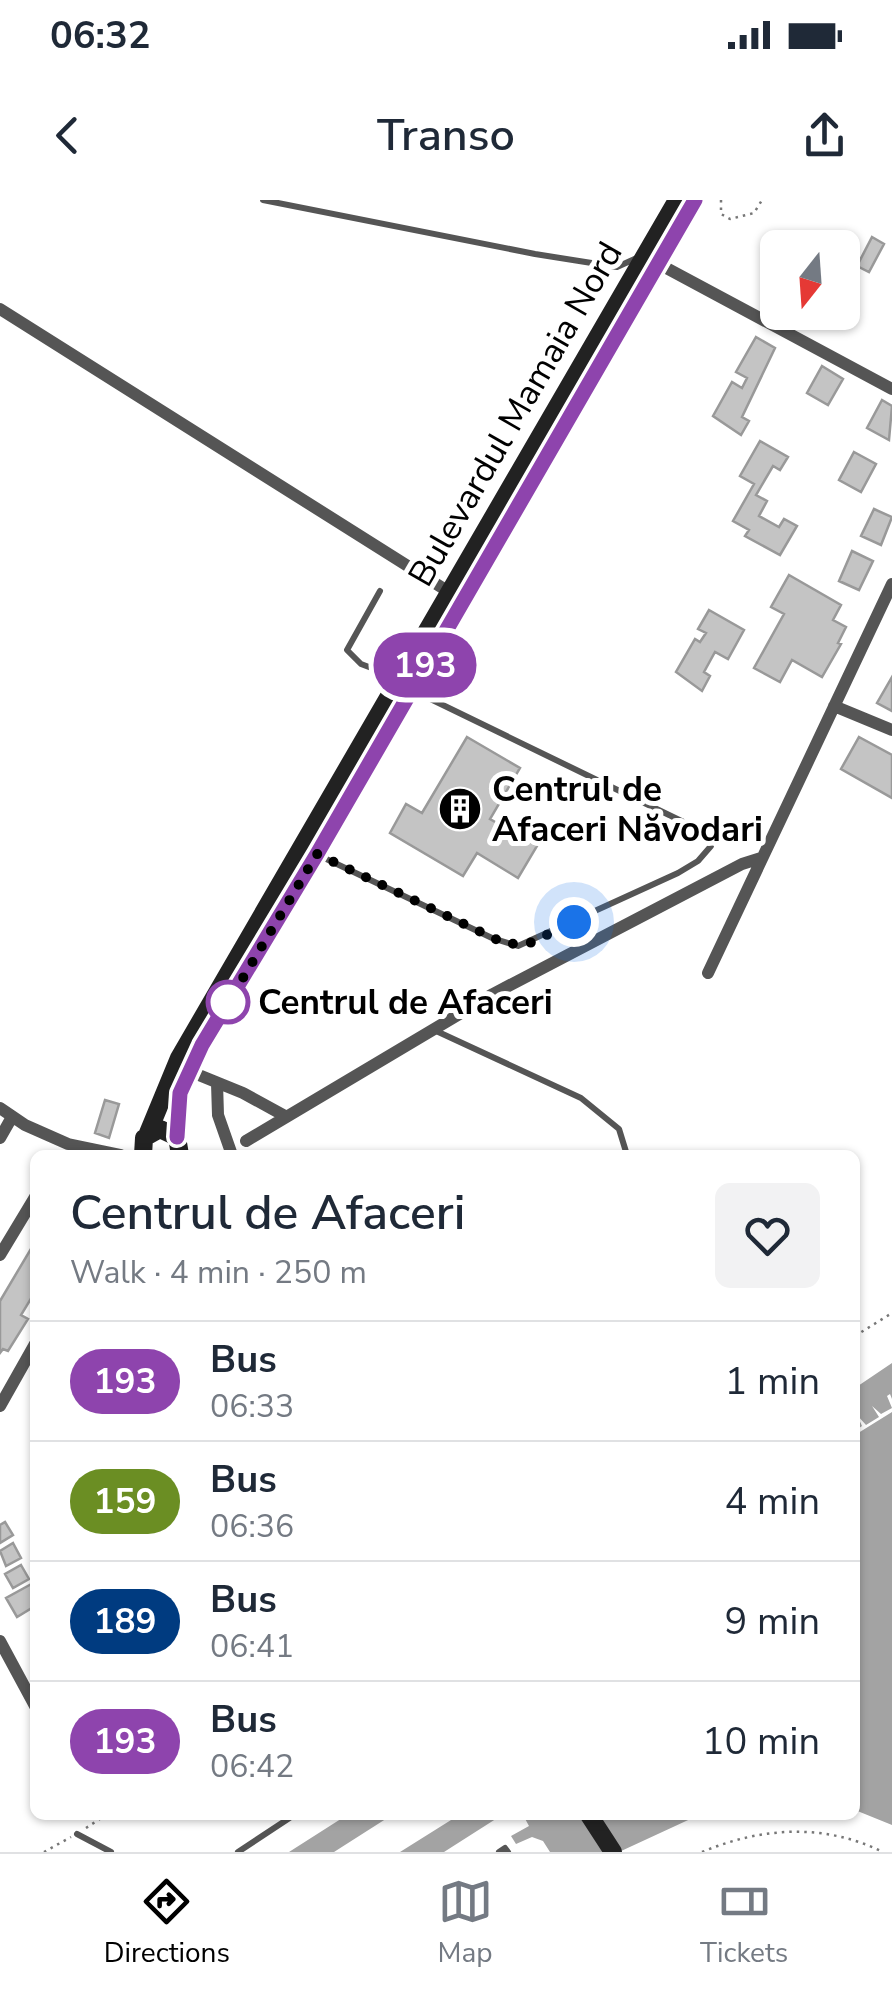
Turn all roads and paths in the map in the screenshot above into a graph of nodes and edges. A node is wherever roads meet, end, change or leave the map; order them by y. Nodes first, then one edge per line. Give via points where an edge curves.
1 (264, 200) edge
2 (677, 200) edge
3 (695, 200) edge
4 (720, 200) edge
5 (762, 200) edge
6 (651, 258) junction
7 (0, 309) edge
8 (892, 389) edge
9 (892, 584) edge
10 (380, 591) dead end
11 (450, 592) junction
12 (888, 604) edge
13 (405, 684) junction
14 (834, 706) junction
15 (892, 730) edge
16 (317, 854) junction
17 (761, 858) junction
18 (708, 973) dead end
19 (433, 1029) junction
20 (189, 1071) junction
21 (217, 1083) junction
22 (0, 1108) edge
23 (286, 1116) junction
24 (12, 1117) junction
25 (148, 1134) junction
26 (0, 1138) edge
27 (246, 1142) dead end
28 (180, 1149) edge
29 (64, 1150) edge
30 (143, 1150) edge
31 (230, 1150) edge
32 (626, 1150) edge
33 (30, 1205) edge
34 (0, 1255) edge
35 (892, 1312) edge
36 (860, 1333) edge
37 (30, 1353) edge
38 (22, 1367) junction
39 (30, 1373) edge
40 (0, 1406) edge
41 (0, 1640) edge
42 (30, 1697) edge
43 (286, 1820) edge
44 (592, 1820) edge
45 (77, 1834) dead end
46 (111, 1852) edge
47 (238, 1852) edge
48 (499, 1852) edge
49 (508, 1852) edge
50 (613, 1852) edge
51 (702, 1852) edge
52 (883, 1852) edge

1 - 6 lane via 601,264
2 - 6 main road, Bulevardul Mamaia Nord
3 - 6 main road, Bulevardul Mamaia Nord
4 - 5 path via 721,214 730,219 754,213
6 - 8 street
6 - 11 main road, Bulevardul Mamaia Nord
6 - 13 main road, Bulevardul Mamaia Nord
7 - 11 street
9 - 12 street
10 - 13 lane via 346,650
11 - 13 main road, Bulevardul Mamaia Nord
12 - 14 street
13 - 16 main road, Bulevardul Mamaia Nord
13 - 16 lane via 702,830 711,846 678,873 518,946
13 - 25 main road, Bulevardul Mamaia Nord via 179,1058
14 - 15 street
14 - 17 street
16 - 20 main road, Bulevardul Mamaia Nord
17 - 18 street
17 - 19 street
19 - 23 street
19 - 32 lane via 581,1098 619,1129
20 - 21 street
20 - 28 main road, Bulevardul Mamaia Nord via 178,1102
21 - 23 street
21 - 31 street via 218,1115
22 - 24 street
23 - 27 street
24 - 26 street
24 - 29 street
25 - 28 main road via 167,1130
25 - 30 main road, Bulevardul Mamaia Nord
33 - 34 street
35 - 36 path
37 - 38 street
38 - 39 street
38 - 40 street
41 - 42 street
43 - 47 lane
44 - 50 main road
45 - 46 lane
48 - 49 lane
51 - 52 path via 741,1836 793,1831 844,1836

